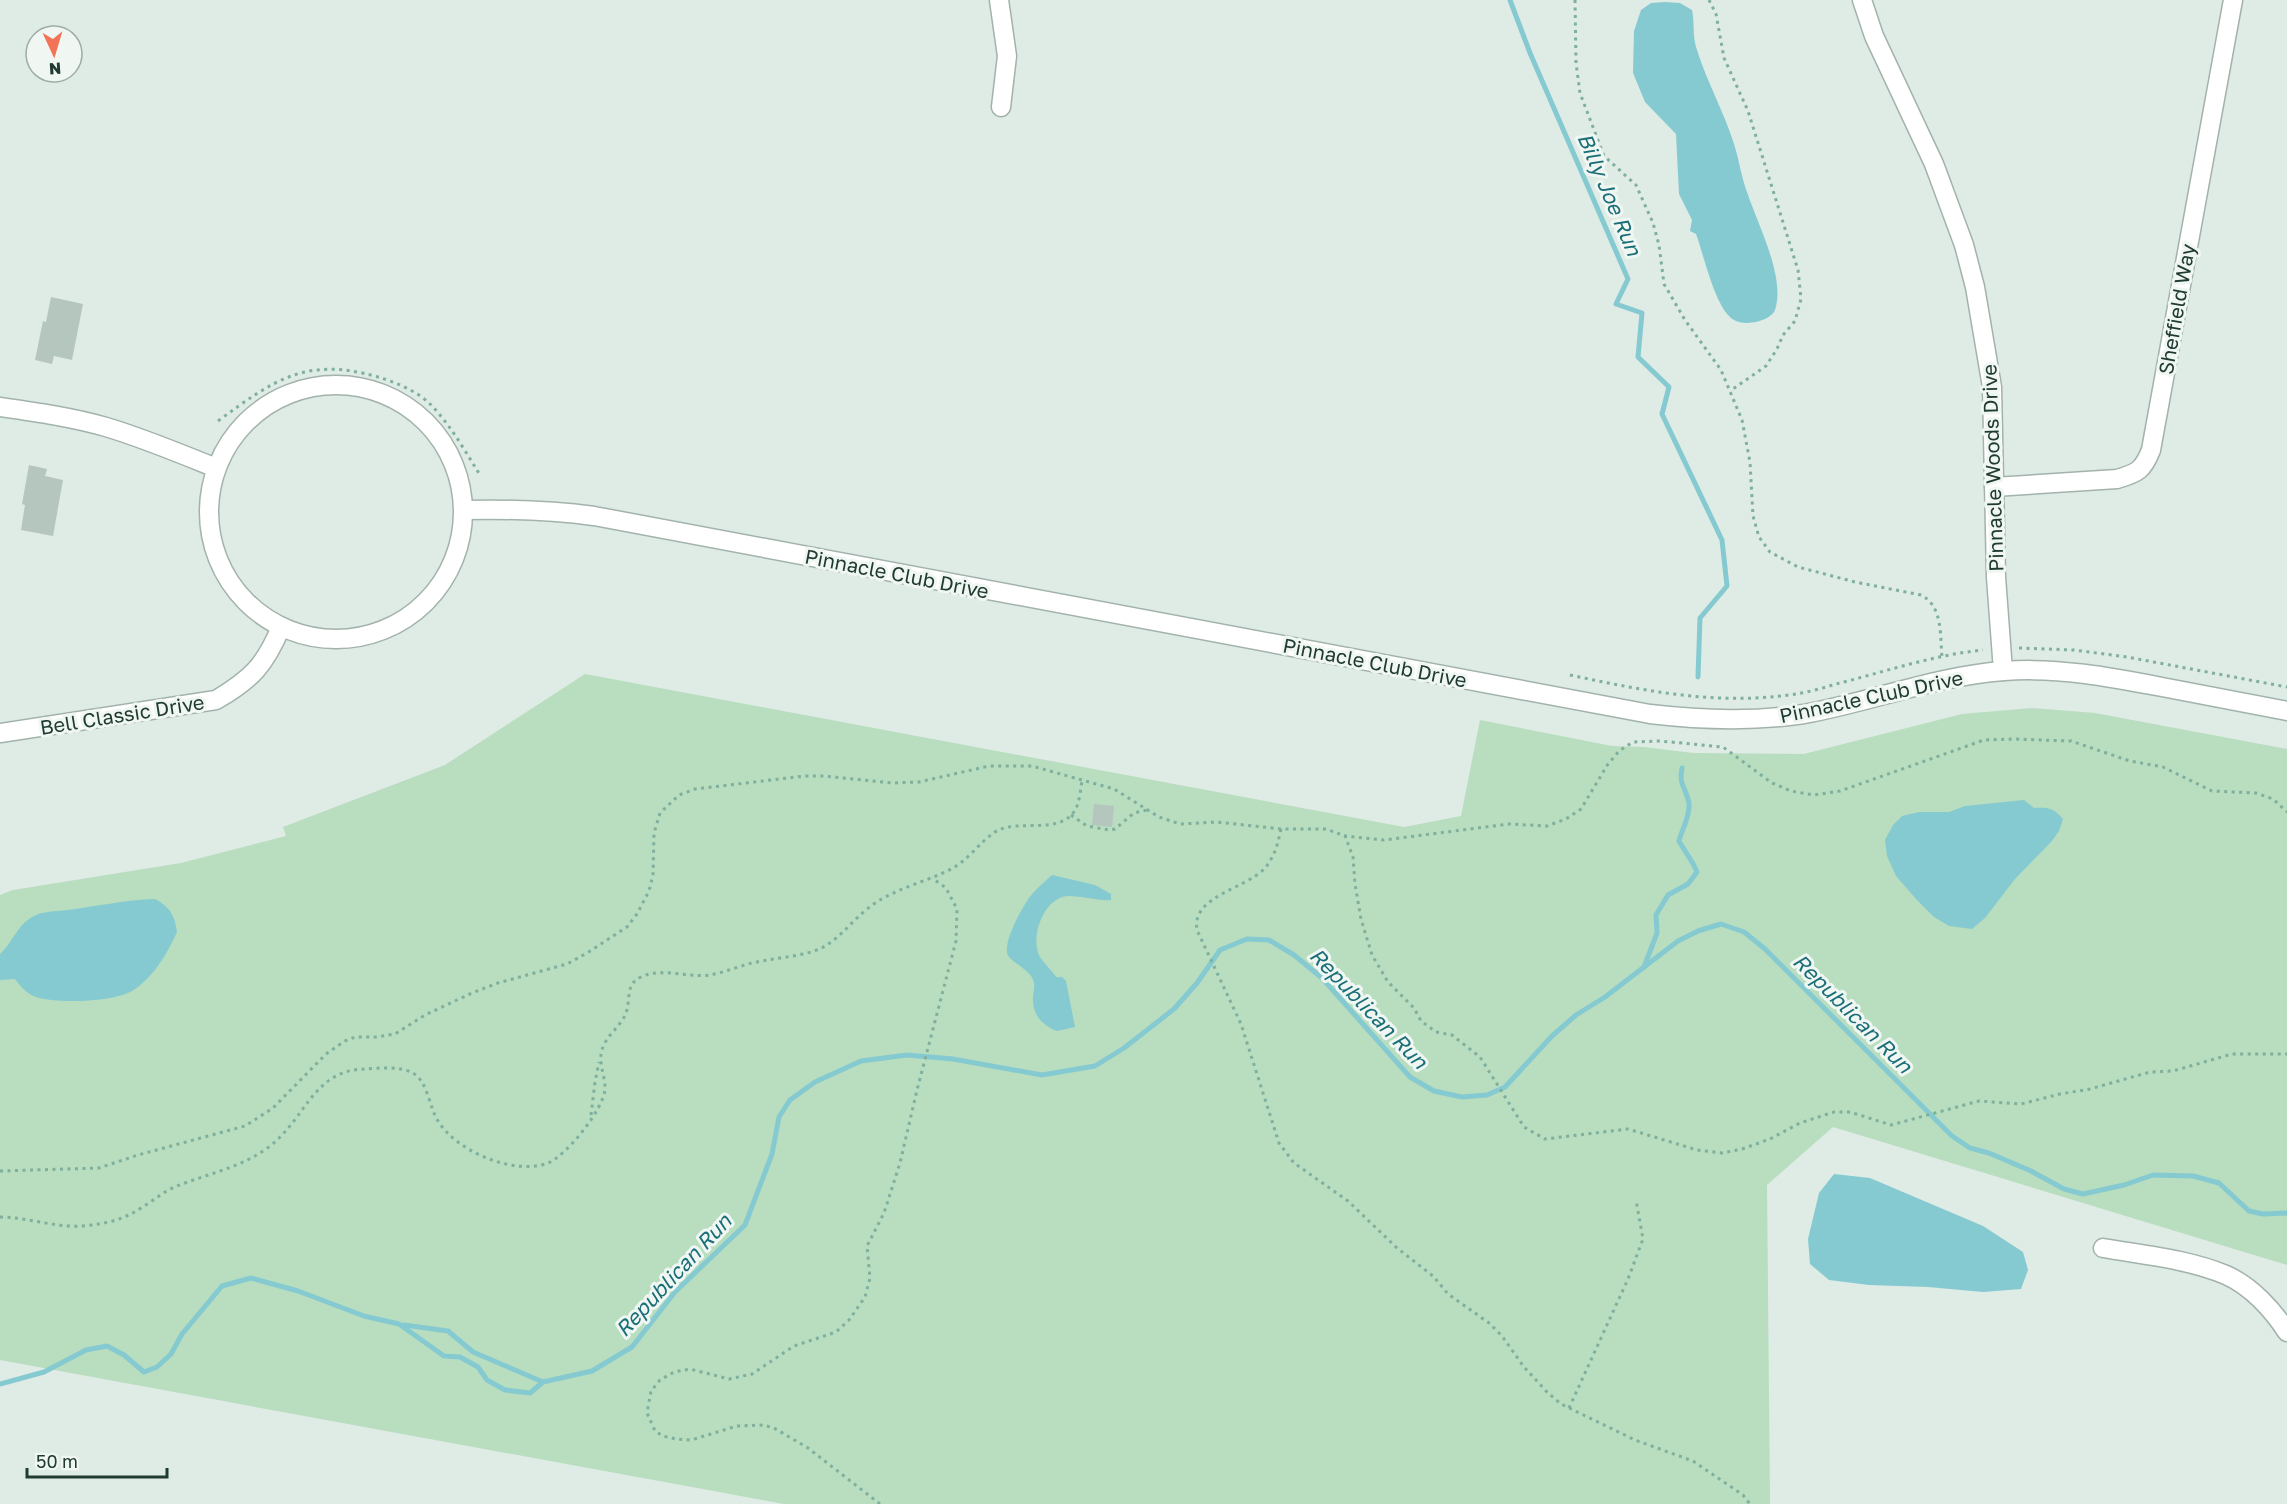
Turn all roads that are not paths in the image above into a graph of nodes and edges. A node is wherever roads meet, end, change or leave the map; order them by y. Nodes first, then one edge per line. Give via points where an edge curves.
1 (999, 0) edge
2 (1862, 0) edge
3 (2233, 0) edge
4 (1001, 107) dead end
5 (0, 406) edge
6 (216, 468) junction
7 (1994, 487) junction
8 (464, 510) junction
9 (281, 627) junction
10 (2003, 671) junction
11 (2287, 711) edge
12 (0, 733) edge
13 (2103, 1248) dead end
14 (2287, 1332) edge

1 - 4 street via 1006,56
2 - 7 street, Pinnacle Woods Drive via 1874,36 1934,164 1964,245 1992,387
3 - 7 street, Sheffield Way via 2151,450 2144,465 2133,475 2117,479
5 - 6 street via 104,426
6 - 8 street via 237,431 269,403 315,386 367,388 410,409 439,437 458,475
6 - 9 street via 209,491 208,516 217,559 243,601
7 - 10 street, Pinnacle Woods Drive
8 - 9 street via 460,540 450,569 440,586 410,616 370,635 346,639 314,637
8 - 10 street, Pinnacle Club Drive via 515,508 594,516 1688,719 1725,721 1803,714 1928,683
9 - 12 street, Bell Classic Drive via 257,670 240,686 216,699
10 - 11 street, Pinnacle Club Drive via 2040,670 2114,678
13 - 14 street via 2227,1275 2253,1293

